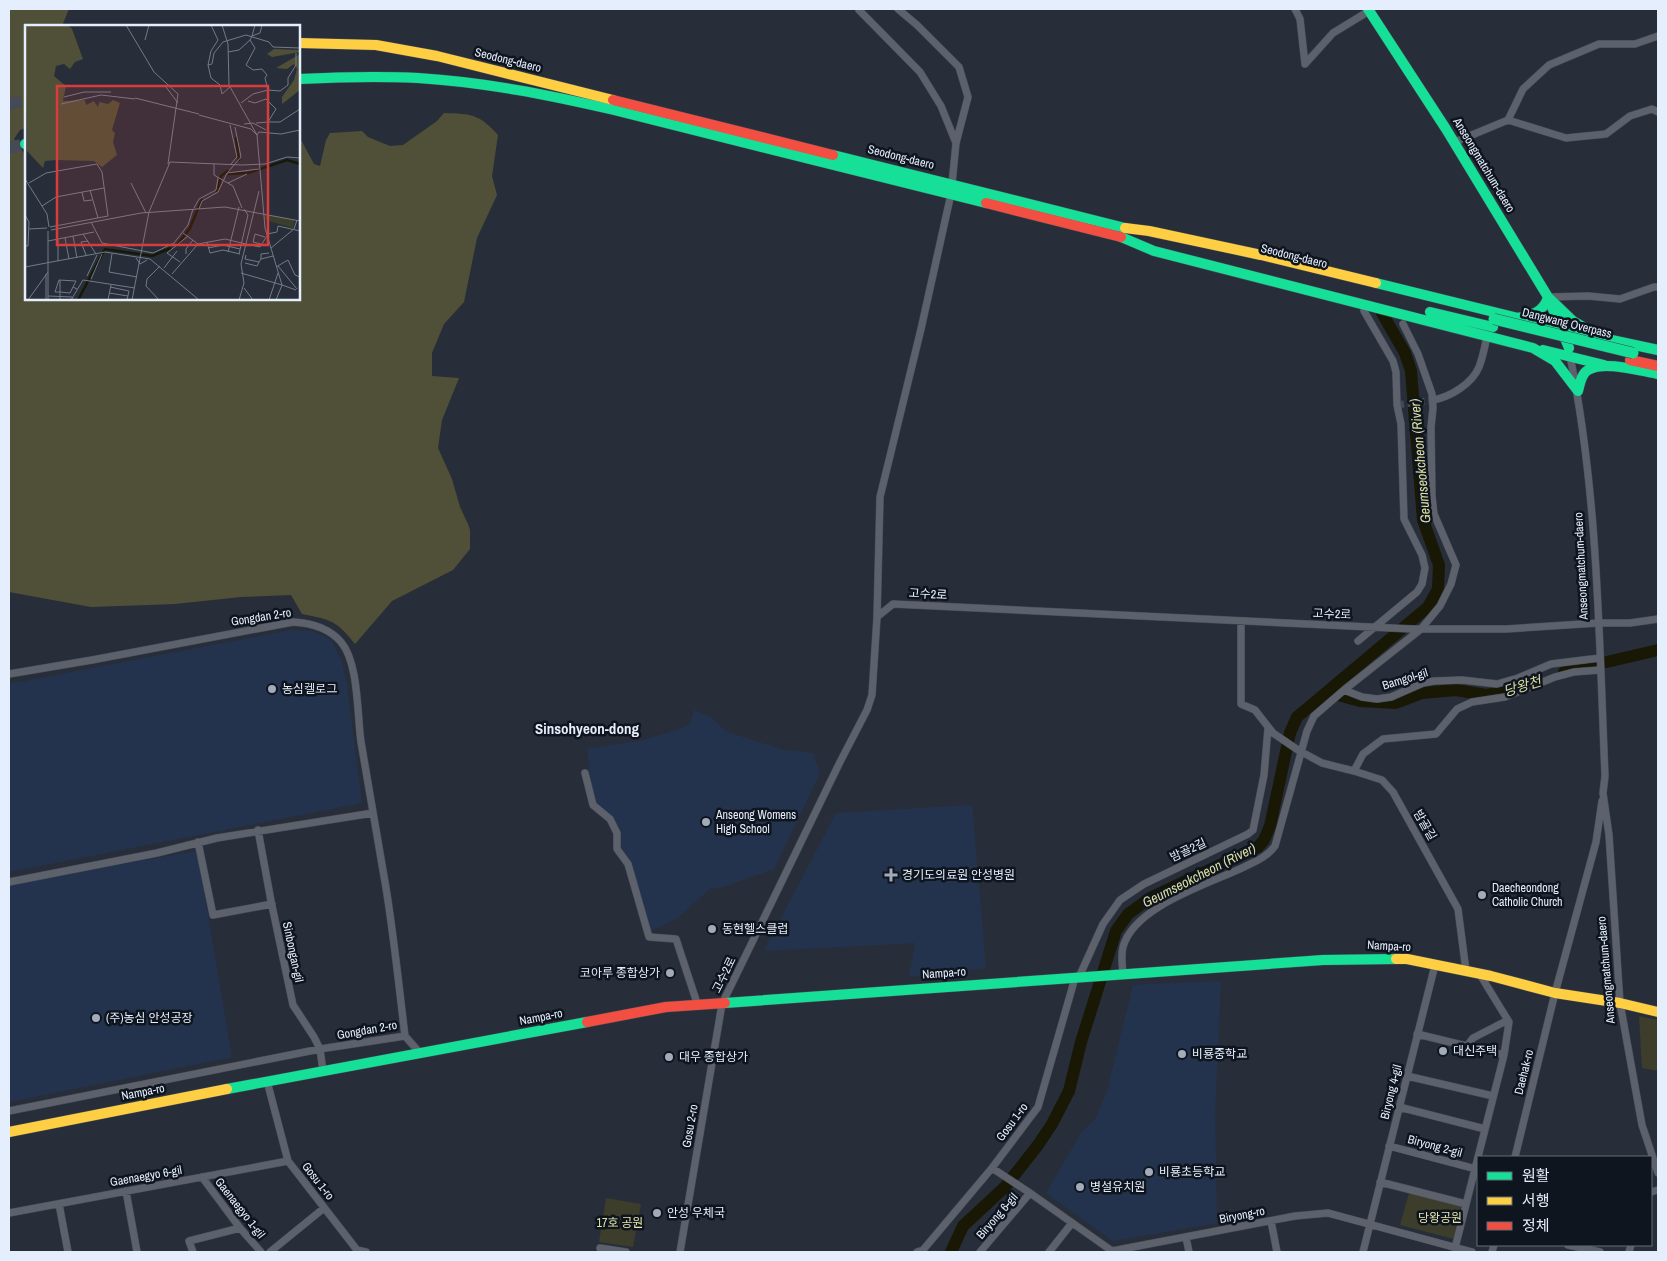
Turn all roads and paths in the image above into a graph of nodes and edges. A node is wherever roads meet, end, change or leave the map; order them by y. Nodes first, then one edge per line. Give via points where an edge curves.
1 (860, 9) edge
2 (898, 9) edge
3 (1295, 9) edge
4 (1369, 10) edge
5 (1658, 36) edge
6 (300, 43) edge
7 (300, 79) edge
8 (614, 105) junction
9 (1658, 112) edge
10 (1508, 120) junction
11 (956, 142) junction
12 (1455, 142) junction
13 (952, 189) junction
14 (1123, 232) junction
15 (1658, 287) edge
16 (1548, 297) junction
17 (1364, 311) dead end
18 (1518, 318) junction
19 (1403, 324) dead end
20 (1491, 327) junction
21 (1562, 329) junction
22 (1602, 338) junction
23 (1533, 348) junction
24 (1658, 350) edge
25 (1569, 352) junction
26 (1631, 357) junction
27 (1658, 358) edge
28 (1608, 366) junction
29 (1658, 366) edge
30 (1658, 374) edge
31 (1578, 391) junction
32 (1432, 400) junction
33 (877, 617) junction
34 (1658, 619) edge
35 (1241, 622) junction
36 (1598, 623) junction
37 (1378, 627) junction
38 (1421, 629) junction
39 (1358, 641) dead end
40 (1600, 658) junction
41 (1600, 670) junction
42 (9, 674) edge
43 (1343, 691) junction
44 (1271, 730) junction
45 (1300, 751) junction
46 (1354, 771) junction
47 (585, 773) dead end
48 (1603, 793) junction
49 (372, 813) junction
50 (258, 830) junction
51 (198, 842) junction
52 (9, 882) edge
53 (272, 904) junction
54 (1434, 965) junction
55 (1466, 971) junction
56 (1478, 973) junction
57 (1118, 974) junction
58 (1079, 977) junction
59 (1555, 993) junction
60 (1620, 1003) junction
61 (722, 1004) junction
62 (698, 1006) junction
63 (1658, 1012) edge
64 (1508, 1020) junction
65 (1417, 1034) junction
66 (405, 1036) junction
67 (1467, 1046) junction
68 (320, 1049) junction
69 (420, 1053) junction
70 (1504, 1055) junction
71 (323, 1071) junction
72 (1407, 1076) junction
73 (267, 1081) junction
74 (1493, 1096) junction
75 (1399, 1107) junction
76 (9, 1111) edge
77 (1485, 1129) junction
78 (9, 1132) edge
79 (1389, 1146) junction
80 (1478, 1156) edge
81 (1515, 1156) edge
82 (288, 1161) junction
83 (1477, 1163) edge
84 (992, 1168) junction
85 (1476, 1169) junction
86 (1658, 1173) edge
87 (202, 1177) junction
88 (1380, 1182) junction
89 (126, 1191) junction
90 (1030, 1194) junction
91 (59, 1204) junction
92 (1466, 1204) junction
93 (324, 1208) junction
94 (9, 1213) edge
95 (1271, 1221) junction
96 (1072, 1223) junction
97 (1369, 1224) junction
98 (240, 1228) junction
99 (1186, 1237) junction
100 (1573, 1246) edge
101 (600, 1248) dead end
102 (1455, 1250) edge
103 (68, 1252) edge
104 (136, 1252) edge
105 (193, 1252) edge
106 (261, 1252) edge
107 (270, 1252) edge
108 (366, 1252) edge
109 (626, 1252) edge
110 (680, 1252) edge
111 (917, 1252) edge
112 (980, 1252) edge
113 (1049, 1252) edge
114 (1112, 1252) edge
115 (1189, 1252) edge
116 (1277, 1252) edge
117 (1363, 1252) edge
118 (1472, 1252) edge
119 (1601, 1252) edge

1 - 11 street via 920,72 941,106
2 - 11 street via 959,67 968,97
3 - 4 street via 1300,19 1304,64 1333,33
4 - 12 main road, Anseongmatchum-daero
5 - 10 street via 1635,44 1599,44 1549,65 1523,89
6 - 8 main road, Seodong-daero via 376,45 437,56
7 - 8 main road, Seodong-daero via 388,76 466,81
8 - 13 main road, Seodong-daero
9 - 10 street via 1652,109 1630,116 1606,134 1566,138
10 - 12 street
11 - 13 street
12 - 16 main road, Anseongmatchum-daero
13 - 14 main road, Seodong-daero
13 - 33 street via 880,496
14 - 18 main road via 1149,231 1261,255
14 - 20 main road, Seodong-daero
15 - 16 street via 1620,299
16 - 18 main road via 1540,312
16 - 21 main road, Anseongmatchum-daero
16 - 22 main road via 1573,321
17 - 37 street via 1396,372 1404,519 1425,568 1417,592
18 - 21 main road
19 - 32 street via 1418,354
20 - 23 main road
20 - 26 main road, Dangwang Overpass
20 - 32 street via 1479,368 1467,383 1445,398
21 - 22 main road
21 - 25 main road, Anseongmatchum-daero
22 - 24 main road
23 - 25 main road
23 - 31 main road via 1555,361
25 - 28 main road
25 - 31 street, Anseongmatchum-daero
26 - 27 main road
26 - 29 main road
28 - 30 main road
28 - 31 main road via 1588,370 1582,376
31 - 36 street, Anseongmatchum-daero via 1587,461
32 - 38 street via 1434,514 1456,565 1440,606
33 - 35 street, 고수2로 via 892,604
33 - 61 street, 고수2로 via 872,695 867,710
34 - 36 street, 고수2로
35 - 37 street, 고수2로
35 - 44 street via 1242,704 1255,710
36 - 38 street, 고수2로
36 - 40 street, Anseongmatchum-daero
37 - 38 street, 고수2로
37 - 39 street
38 - 43 street
40 - 41 street, Anseongmatchum-daero
40 - 43 street, Bamgol-gil via 1552,664 1497,684 1434,681 1391,697 1376,699
41 - 46 street via 1574,672 1505,697 1472,702 1457,709 1436,734 1383,739 1364,754
41 - 48 street, Anseongmatchum-daero
42 - 49 street, Gongdan 2-ro via 293,622 311,623 341,642 349,658
43 - 45 street via 1314,716
44 - 45 street
44 - 58 street, 밤골2길 via 1254,830 1144,884 1120,900 1103,924
45 - 46 street, 밤골길 via 1322,764
45 - 57 street via 1276,846 1268,855 1147,914 1131,930 1123,946
46 - 55 street, 밤골길 via 1382,780 1393,792 1433,861 1458,909
47 - 62 street via 593,805 610,819 617,833 617,849 628,864 649,937 676,939
48 - 59 street, Daehak-ro via 1596,842
48 - 60 street, Anseongmatchum-daero via 1609,834
49 - 50 street
49 - 66 street, Gongdan 2-ro via 386,890
50 - 51 street
50 - 53 street, Sinbongan-gil
51 - 52 street
51 - 53 street via 213,915
53 - 68 street, Sinbongan-gil via 293,1006
54 - 55 main road, Nampa-ro
54 - 57 main road, Nampa-ro via 1407,960 1351,959
54 - 65 street, Biryong 4-gil
55 - 56 main road, Nampa-ro
56 - 59 main road, Nampa-ro
56 - 64 street
57 - 58 main road, Nampa-ro
58 - 61 main road, Nampa-ro
58 - 84 street, Gosu 1-ro via 1038,1107
59 - 60 main road, Nampa-ro
59 - 81 street, Daehak-ro
60 - 63 main road, Nampa-ro
60 - 86 street, Anseongmatchum-daero via 1642,1125
61 - 62 main road, Nampa-ro
61 - 110 street, Gosu 2-ro
62 - 69 main road, Nampa-ro via 666,1007
64 - 67 street via 1472,1038
64 - 70 street, Biryong 2-gil
65 - 67 street
65 - 72 street, Biryong 4-gil
66 - 68 street, Gongdan 2-ro
66 - 69 street
67 - 70 street
68 - 71 street, Sinbongan-gil
68 - 76 street, Gongdan 2-ro
69 - 71 main road, Nampa-ro
70 - 74 street, Biryong 2-gil
71 - 73 main road, Nampa-ro
72 - 74 street
72 - 75 street, Biryong 4-gil
73 - 78 main road, Nampa-ro
73 - 82 street, Gosu 1-ro
74 - 77 street, Biryong 2-gil
75 - 77 street
75 - 79 street, Biryong 4-gil
77 - 80 street, Biryong 2-gil
79 - 85 street, Biryong 2-gil
79 - 88 street, Biryong 4-gil
82 - 87 street, Gaenaegyo 6-gil
82 - 93 street, Gosu 1-ro
83 - 85 street, Biryong 2-gil
84 - 90 street, Biryong-ro
84 - 111 street, Gosu 1-ro via 923,1250
85 - 92 street, Biryong 2-gil
87 - 89 street, Gaenaegyo 6-gil
87 - 98 street, Gaenaegyo 1-gil
88 - 92 street
88 - 97 street, Biryong 4-gil
89 - 91 street, Gaenaegyo 6-gil
89 - 104 street
90 - 96 street, Biryong-ro
90 - 112 street, Biryong 6-gil
91 - 94 street, Gaenaegyo 6-gil
91 - 103 street
92 - 102 street, Biryong 2-gil
93 - 107 street, Gaenaegyo 1-gil
93 - 108 street, Gosu 1-ro via 357,1250
95 - 97 street, Biryong-ro via 1328,1213
95 - 99 street, Biryong-ro
95 - 116 street
96 - 113 street
96 - 114 street, Biryong-ro
97 - 102 street, Biryong-ro
97 - 117 street, Biryong 4-gil
98 - 105 street via 189,1241
98 - 106 street, Gaenaegyo 1-gil
99 - 114 street, Biryong-ro
99 - 115 street
100 - 119 street
101 - 109 street
102 - 118 street, Biryong-ro

